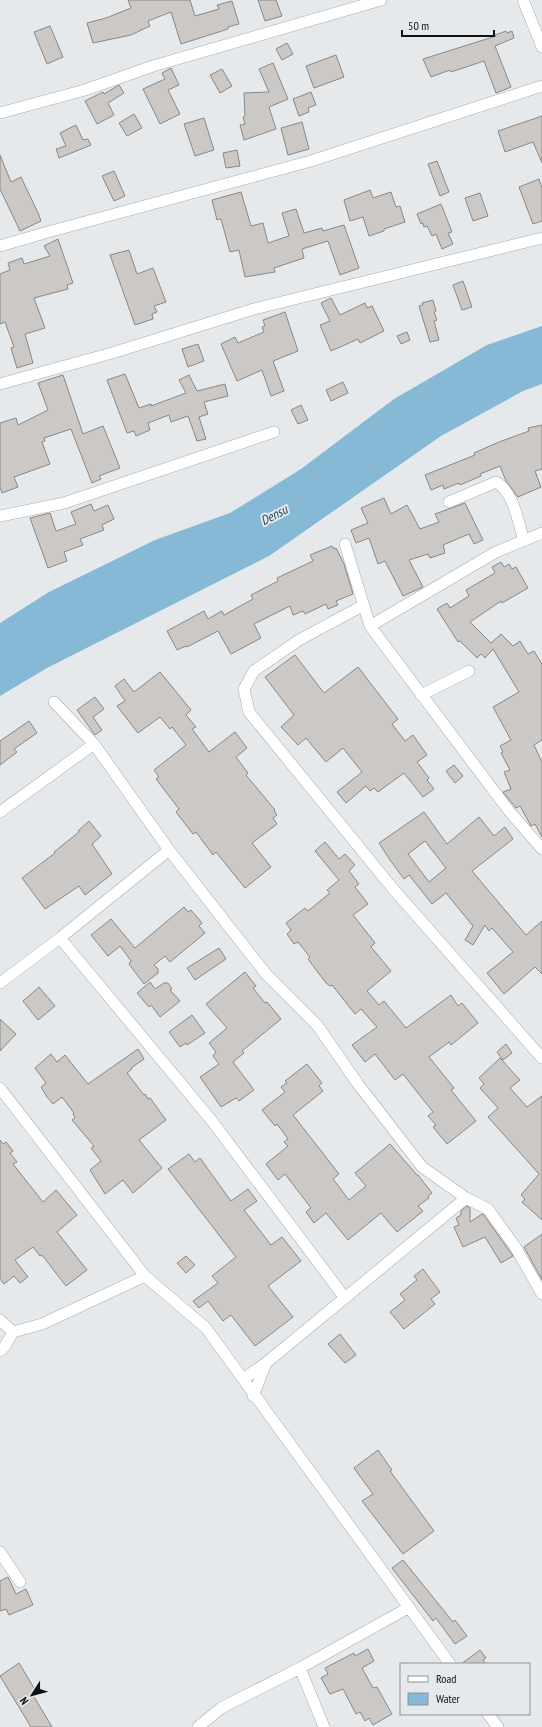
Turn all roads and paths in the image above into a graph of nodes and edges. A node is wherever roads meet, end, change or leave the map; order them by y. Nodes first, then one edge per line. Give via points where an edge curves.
1 (381, 0) edge
2 (523, 0) edge
3 (542, 47) edge
4 (542, 86) edge
5 (0, 113) edge
6 (542, 238) edge
7 (0, 246) edge
8 (0, 384) edge
9 (274, 432) dead end
10 (449, 502) dead end
11 (0, 516) edge
12 (542, 533) edge
13 (524, 540) junction
14 (345, 544) dead end
15 (364, 605) junction
16 (370, 626) junction
17 (469, 671) dead end
18 (421, 695) junction
19 (54, 702) dead end
20 (94, 744) junction
21 (0, 812) edge
22 (542, 849) edge
23 (169, 850) junction
24 (60, 938) junction
25 (0, 983) edge
26 (542, 1058) edge
27 (0, 1088) edge
28 (466, 1198) junction
29 (145, 1276) junction
30 (542, 1294) edge
31 (345, 1298) junction
32 (0, 1320) edge
33 (13, 1332) junction
34 (0, 1350) edge
35 (266, 1363) junction
36 (243, 1379) junction
37 (254, 1396) junction
38 (0, 1552) edge
39 (20, 1582) dead end
40 (408, 1608) junction
41 (449, 1663) edge
42 (300, 1668) junction
43 (489, 1715) edge
44 (198, 1727) edge
45 (324, 1727) edge
46 (498, 1727) edge

1 - 5 street via 153,66 85,90
2 - 3 street
4 - 7 street via 311,161
6 - 8 street via 254,309
9 - 11 street via 64,504
10 - 13 street via 496,482 503,486 514,508
12 - 13 street
13 - 16 street via 490,555
14 - 15 street
15 - 16 street
15 - 26 street via 299,640 254,671 244,689 249,712 394,890
16 - 18 street
17 - 18 street
18 - 22 street via 509,811
19 - 20 street
20 - 21 street
20 - 23 street
23 - 24 street
23 - 28 street via 266,974 317,1025 358,1084 422,1167
24 - 25 street
24 - 31 street via 212,1121
27 - 29 street
28 - 30 street via 488,1209 516,1248
28 - 31 street
29 - 33 street via 42,1324
29 - 36 street via 206,1328
31 - 35 street
32 - 33 street
33 - 34 street
35 - 36 street
35 - 37 street
36 - 37 street
37 - 40 street
38 - 39 street
40 - 41 street
40 - 42 street
42 - 44 street via 221,1708
42 - 45 street
43 - 46 street

